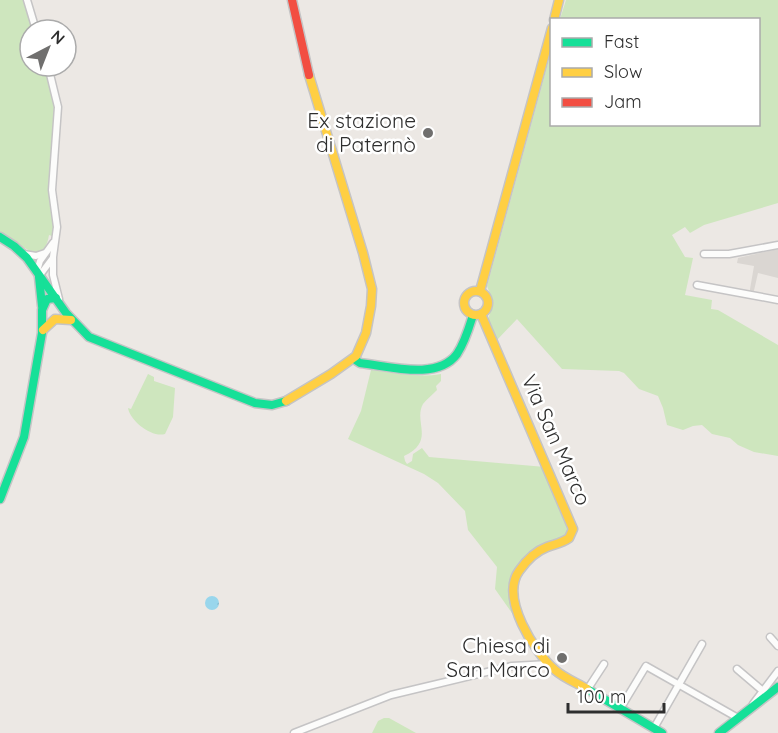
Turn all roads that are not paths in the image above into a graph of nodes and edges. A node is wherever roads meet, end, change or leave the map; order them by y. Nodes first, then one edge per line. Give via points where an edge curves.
1 (27, 0) edge
2 (292, 0) edge
3 (559, 0) edge
4 (32, 18) edge
5 (554, 18) edge
6 (550, 35) edge
7 (51, 78) edge
8 (0, 237) edge
9 (57, 237) junction
10 (778, 245) edge
11 (45, 253) junction
12 (24, 254) junction
13 (53, 254) junction
14 (704, 254) dead end
15 (39, 273) junction
16 (697, 285) dead end
17 (480, 291) junction
18 (57, 299) junction
19 (778, 300) edge
20 (42, 310) junction
21 (477, 315) junction
22 (69, 317) junction
23 (48, 322) junction
24 (42, 333) junction
25 (354, 359) junction
26 (0, 499) edge
27 (770, 637) dead end
28 (702, 645) dead end
29 (778, 646) edge
30 (549, 664) junction
31 (604, 664) dead end
32 (737, 669) dead end
33 (778, 671) edge
34 (679, 685) junction
35 (778, 687) edge
36 (587, 690) junction
37 (766, 693) junction
38 (620, 709) junction
39 (738, 718) junction
40 (658, 731) edge
41 (294, 733) edge
42 (719, 733) edge

1 - 4 street
2 - 25 street via 372,289 366,333
3 - 5 street
6 - 17 street
7 - 9 street via 58,107 52,190
8 - 12 street
9 - 11 street
9 - 13 street
10 - 14 street via 729,254
11 - 12 street
11 - 15 street
12 - 15 street
13 - 15 street via 46,270
13 - 22 street via 56,290
15 - 18 street
15 - 20 street
16 - 19 street
17 - 21 street via 487,296 488,304
17 - 21 street via 472,291 464,298 465,309
18 - 20 street via 47,299
18 - 22 street
18 - 23 street
20 - 24 street
21 - 25 street via 457,353 439,368 420,370
21 - 30 street, Via San Marco via 573,524 573,533 567,540 541,550 518,573 514,583 519,620
22 - 23 street
22 - 25 street via 82,332 99,342 255,404 287,401
23 - 24 street
24 - 26 street via 24,437
27 - 29 street
28 - 34 street
30 - 36 street, Via San Marco
30 - 41 street via 512,666 400,693
31 - 36 street
32 - 37 street
33 - 37 street
34 - 38 street via 646,666
34 - 39 street
34 - 40 street
35 - 37 street
36 - 38 street, Via San Marco
37 - 39 street
38 - 40 street, Via San Marco
39 - 42 street

